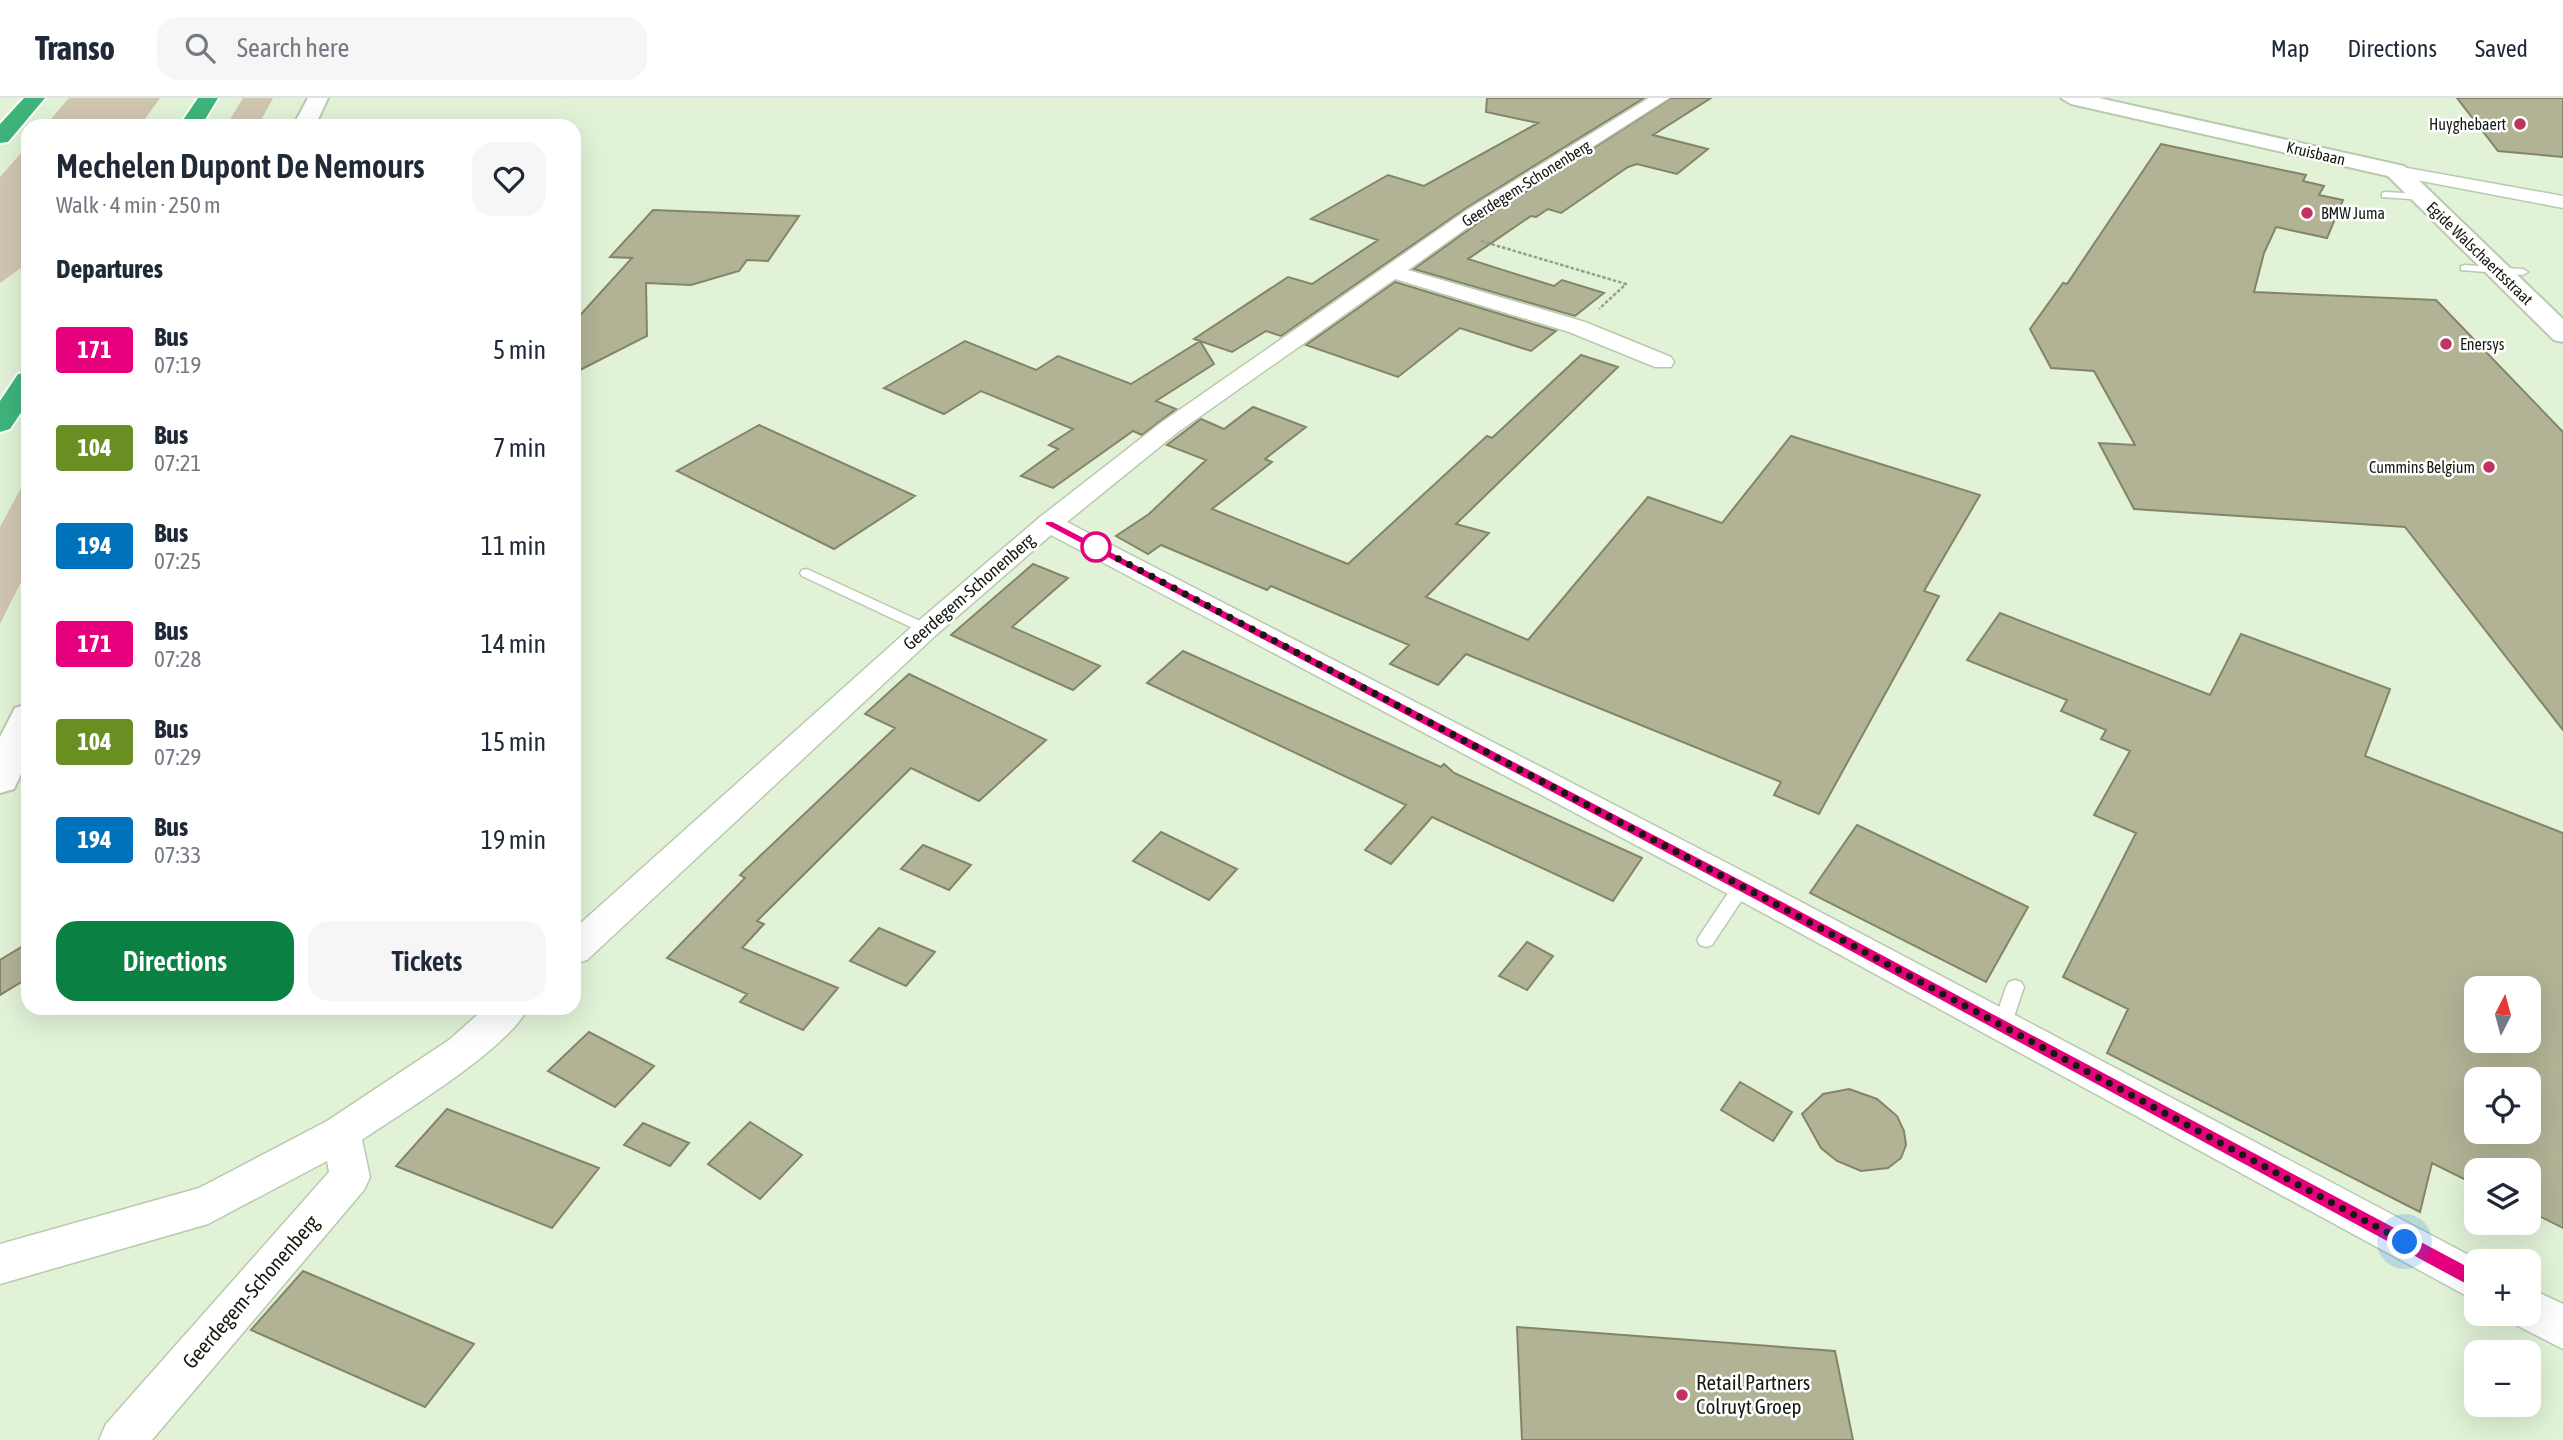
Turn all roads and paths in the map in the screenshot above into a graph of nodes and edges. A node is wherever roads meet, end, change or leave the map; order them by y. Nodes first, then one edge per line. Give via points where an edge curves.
1 (34, 98) edge
2 (208, 98) edge
3 (318, 98) edge
4 (1661, 98) edge
5 (2071, 98) edge
6 (194, 119) edge
7 (308, 119) edge
8 (0, 137) edge
9 (2396, 172) junction
10 (2385, 195) dead end
11 (2423, 197) junction
12 (2563, 202) edge
13 (1469, 237) dead end
14 (2465, 268) dead end
15 (2498, 270) junction
16 (1394, 272) junction
17 (2523, 272) dead end
18 (1577, 327) junction
19 (2563, 334) edge
20 (1663, 362) dead end
21 (21, 391) edge
22 (0, 423) edge
23 (1049, 523) junction
24 (807, 573) dead end
25 (926, 629) junction
26 (21, 732) edge
27 (0, 779) edge
28 (1742, 886) junction
29 (1706, 940) dead end
30 (581, 944) edge
31 (2015, 987) dead end
32 (502, 1015) edge
33 (2002, 1026) junction
34 (341, 1133) junction
35 (0, 1264) edge
36 (2464, 1275) edge
37 (2541, 1315) edge
38 (2563, 1327) edge
39 (122, 1440) edge

1 - 8 highway
2 - 6 highway
3 - 7 street
4 - 16 street, Geerdegem-Schonenberg via 1474,214
5 - 9 street, Kruisbaan
9 - 11 street, Egide Walschaertsstraat
9 - 12 street, Kruisbaan
10 - 11 lane
11 - 15 street, Egide Walschaertsstraat
13 - 18 path via 1626,284
14 - 15 lane
15 - 17 lane
15 - 19 street, Egide Walschaertsstraat
16 - 18 street
16 - 23 street, Geerdegem-Schonenberg via 1170,427
18 - 20 street
21 - 22 highway
23 - 25 street, Geerdegem-Schonenberg
23 - 28 street
24 - 25 lane
25 - 30 street, Geerdegem-Schonenberg
26 - 27 street
28 - 29 lane
28 - 33 street
31 - 33 lane
32 - 34 street via 462,1051
33 - 36 street
34 - 35 street via 208,1205
34 - 39 street, Geerdegem-Schonenberg via 350,1177
37 - 38 street

